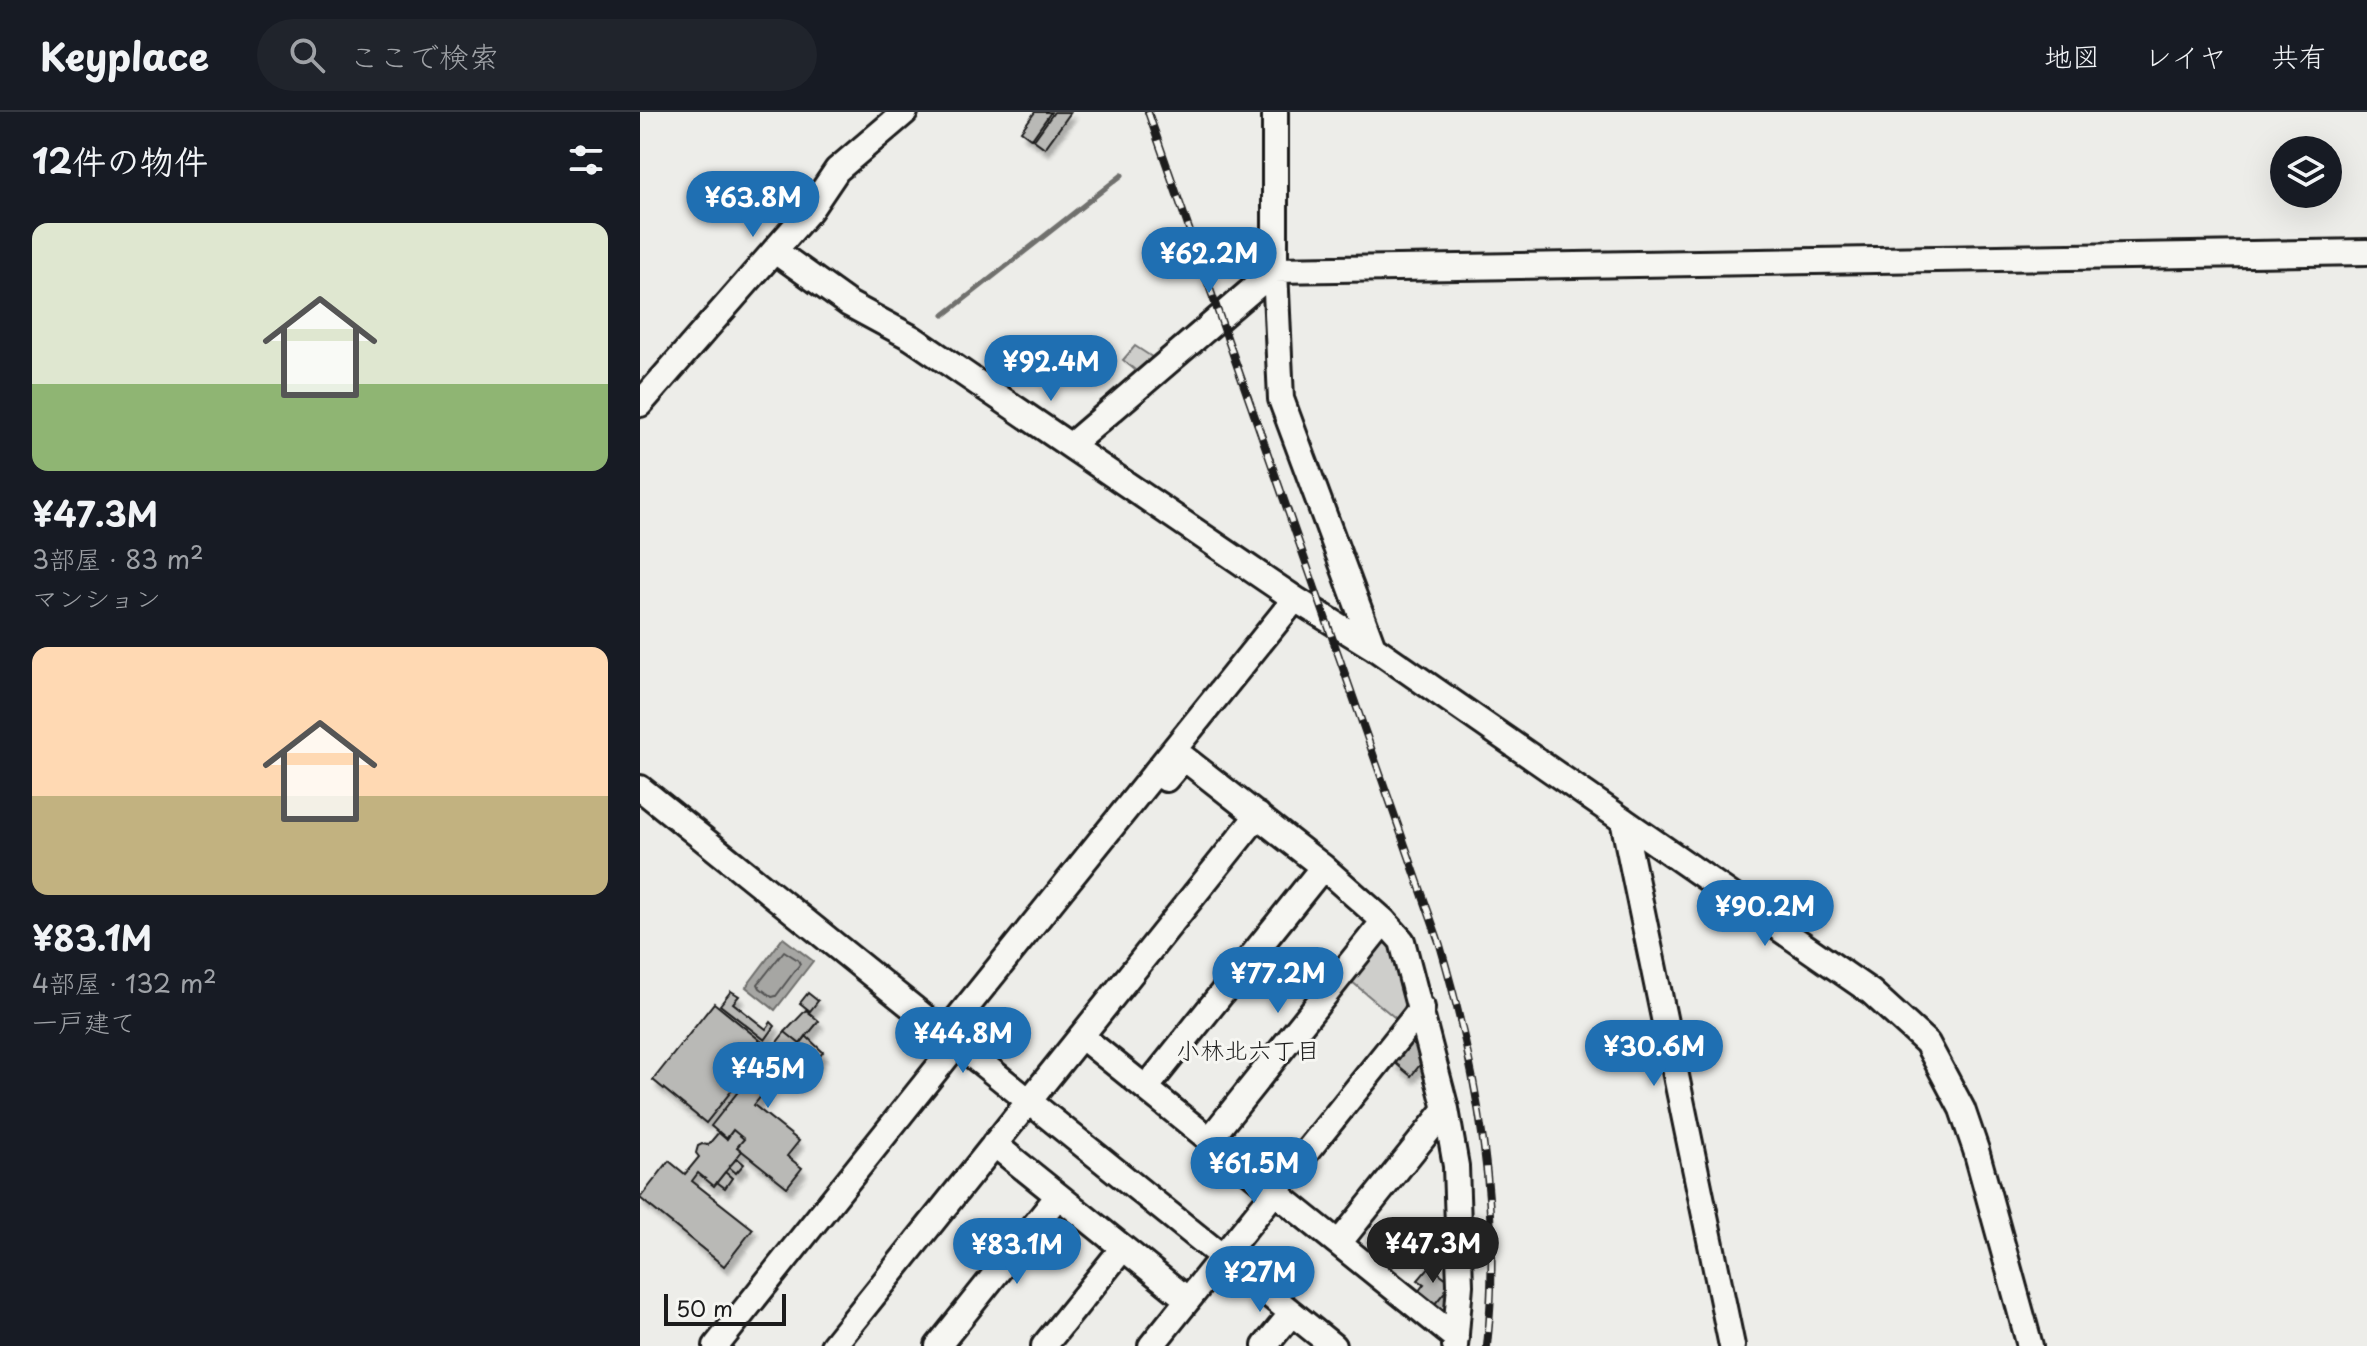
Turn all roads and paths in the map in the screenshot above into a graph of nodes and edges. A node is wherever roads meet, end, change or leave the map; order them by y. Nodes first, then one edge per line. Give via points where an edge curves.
1 (905, 112) edge
2 (1275, 112) edge
3 (775, 251) junction
4 (2367, 252) edge
5 (1275, 270) junction
6 (640, 404) edge
7 (1071, 445) junction
8 (1295, 599) junction
9 (1373, 647) junction
10 (640, 788) edge
11 (1258, 815) junction
12 (1623, 820) junction
13 (1323, 867) junction
14 (1384, 921) junction
15 (1422, 1008) junction
16 (1081, 1036) junction
17 (951, 1039) junction
18 (1146, 1088) junction
19 (1029, 1101) junction
20 (1446, 1109) junction
21 (1210, 1139) junction
22 (994, 1144) junction
23 (1275, 1192) junction
24 (1058, 1196) junction
25 (1339, 1243) junction
26 (1123, 1248) junction
27 (1222, 1257) junction
28 (1188, 1300) junction
29 (1292, 1313) junction
30 (1456, 1342) edge
31 (716, 1346) edge
32 (833, 1346) edge
33 (938, 1346) edge
34 (1044, 1346) edge
35 (1151, 1346) edge
36 (1265, 1346) edge
37 (1333, 1346) edge
38 (1732, 1346) edge
39 (2030, 1346) edge

1 - 3 street via 837,170
2 - 5 street
3 - 6 street
3 - 7 street
4 - 5 street
5 - 7 street
5 - 9 street via 1281,399
7 - 8 street
8 - 9 street
8 - 17 street
9 - 12 street
10 - 17 street
11 - 13 street
11 - 16 street
11 - 17 street via 1184,758
12 - 38 street
12 - 39 street via 1871,992 1927,1043 1972,1137
13 - 14 street
13 - 18 street
14 - 15 street via 1402,941
14 - 21 street
15 - 20 street
15 - 23 street
16 - 18 street
16 - 19 street
17 - 19 street
17 - 31 street
18 - 21 street
19 - 22 street
19 - 27 street
20 - 25 street
20 - 30 street via 1456,1166
21 - 23 street
22 - 24 street
22 - 32 street
23 - 25 street
23 - 27 street
24 - 26 street
24 - 33 street
25 - 30 street
26 - 28 street
26 - 34 street
27 - 28 street
27 - 29 street
28 - 35 street
29 - 36 street
29 - 37 street

